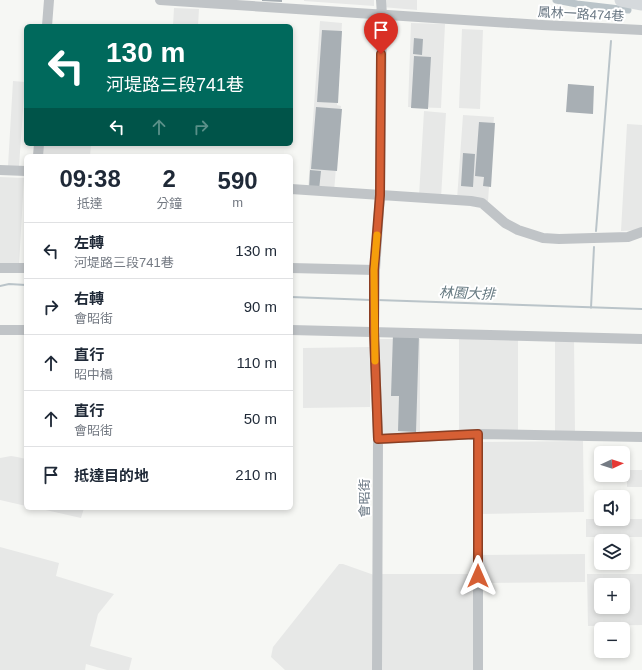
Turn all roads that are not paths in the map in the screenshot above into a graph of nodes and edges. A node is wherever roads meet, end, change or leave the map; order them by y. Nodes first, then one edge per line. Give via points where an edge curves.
1 (49, 0) edge
2 (160, 0) edge
3 (381, 0) edge
4 (621, 0) edge
5 (642, 4) edge
6 (382, 15) junction
7 (47, 24) edge
8 (642, 30) edge
9 (0, 170) edge
10 (24, 171) edge
11 (293, 189) edge
12 (380, 195) junction
13 (642, 232) edge
14 (0, 268) edge
15 (24, 268) edge
16 (293, 268) edge
17 (375, 273) junction
18 (374, 329) junction
19 (0, 330) edge
20 (24, 330) edge
21 (293, 330) edge
22 (642, 339) edge
23 (478, 434) junction
24 (642, 437) edge
25 (378, 439) junction
26 (377, 670) edge
27 (478, 670) edge

1 - 7 street
2 - 6 street, 鳳林一路474巷
3 - 6 street
4 - 5 main road
6 - 8 street, 鳳林一路474巷
6 - 12 street
9 - 10 street
11 - 12 street
12 - 13 street via 482,203 505,223 543,238 628,237
12 - 17 street
14 - 15 street
16 - 17 street
17 - 18 street, 會昭街
18 - 21 street
18 - 22 street
18 - 25 street, 會昭街
19 - 20 street
23 - 24 street
23 - 25 street
23 - 27 street
25 - 26 street, 會昭街

